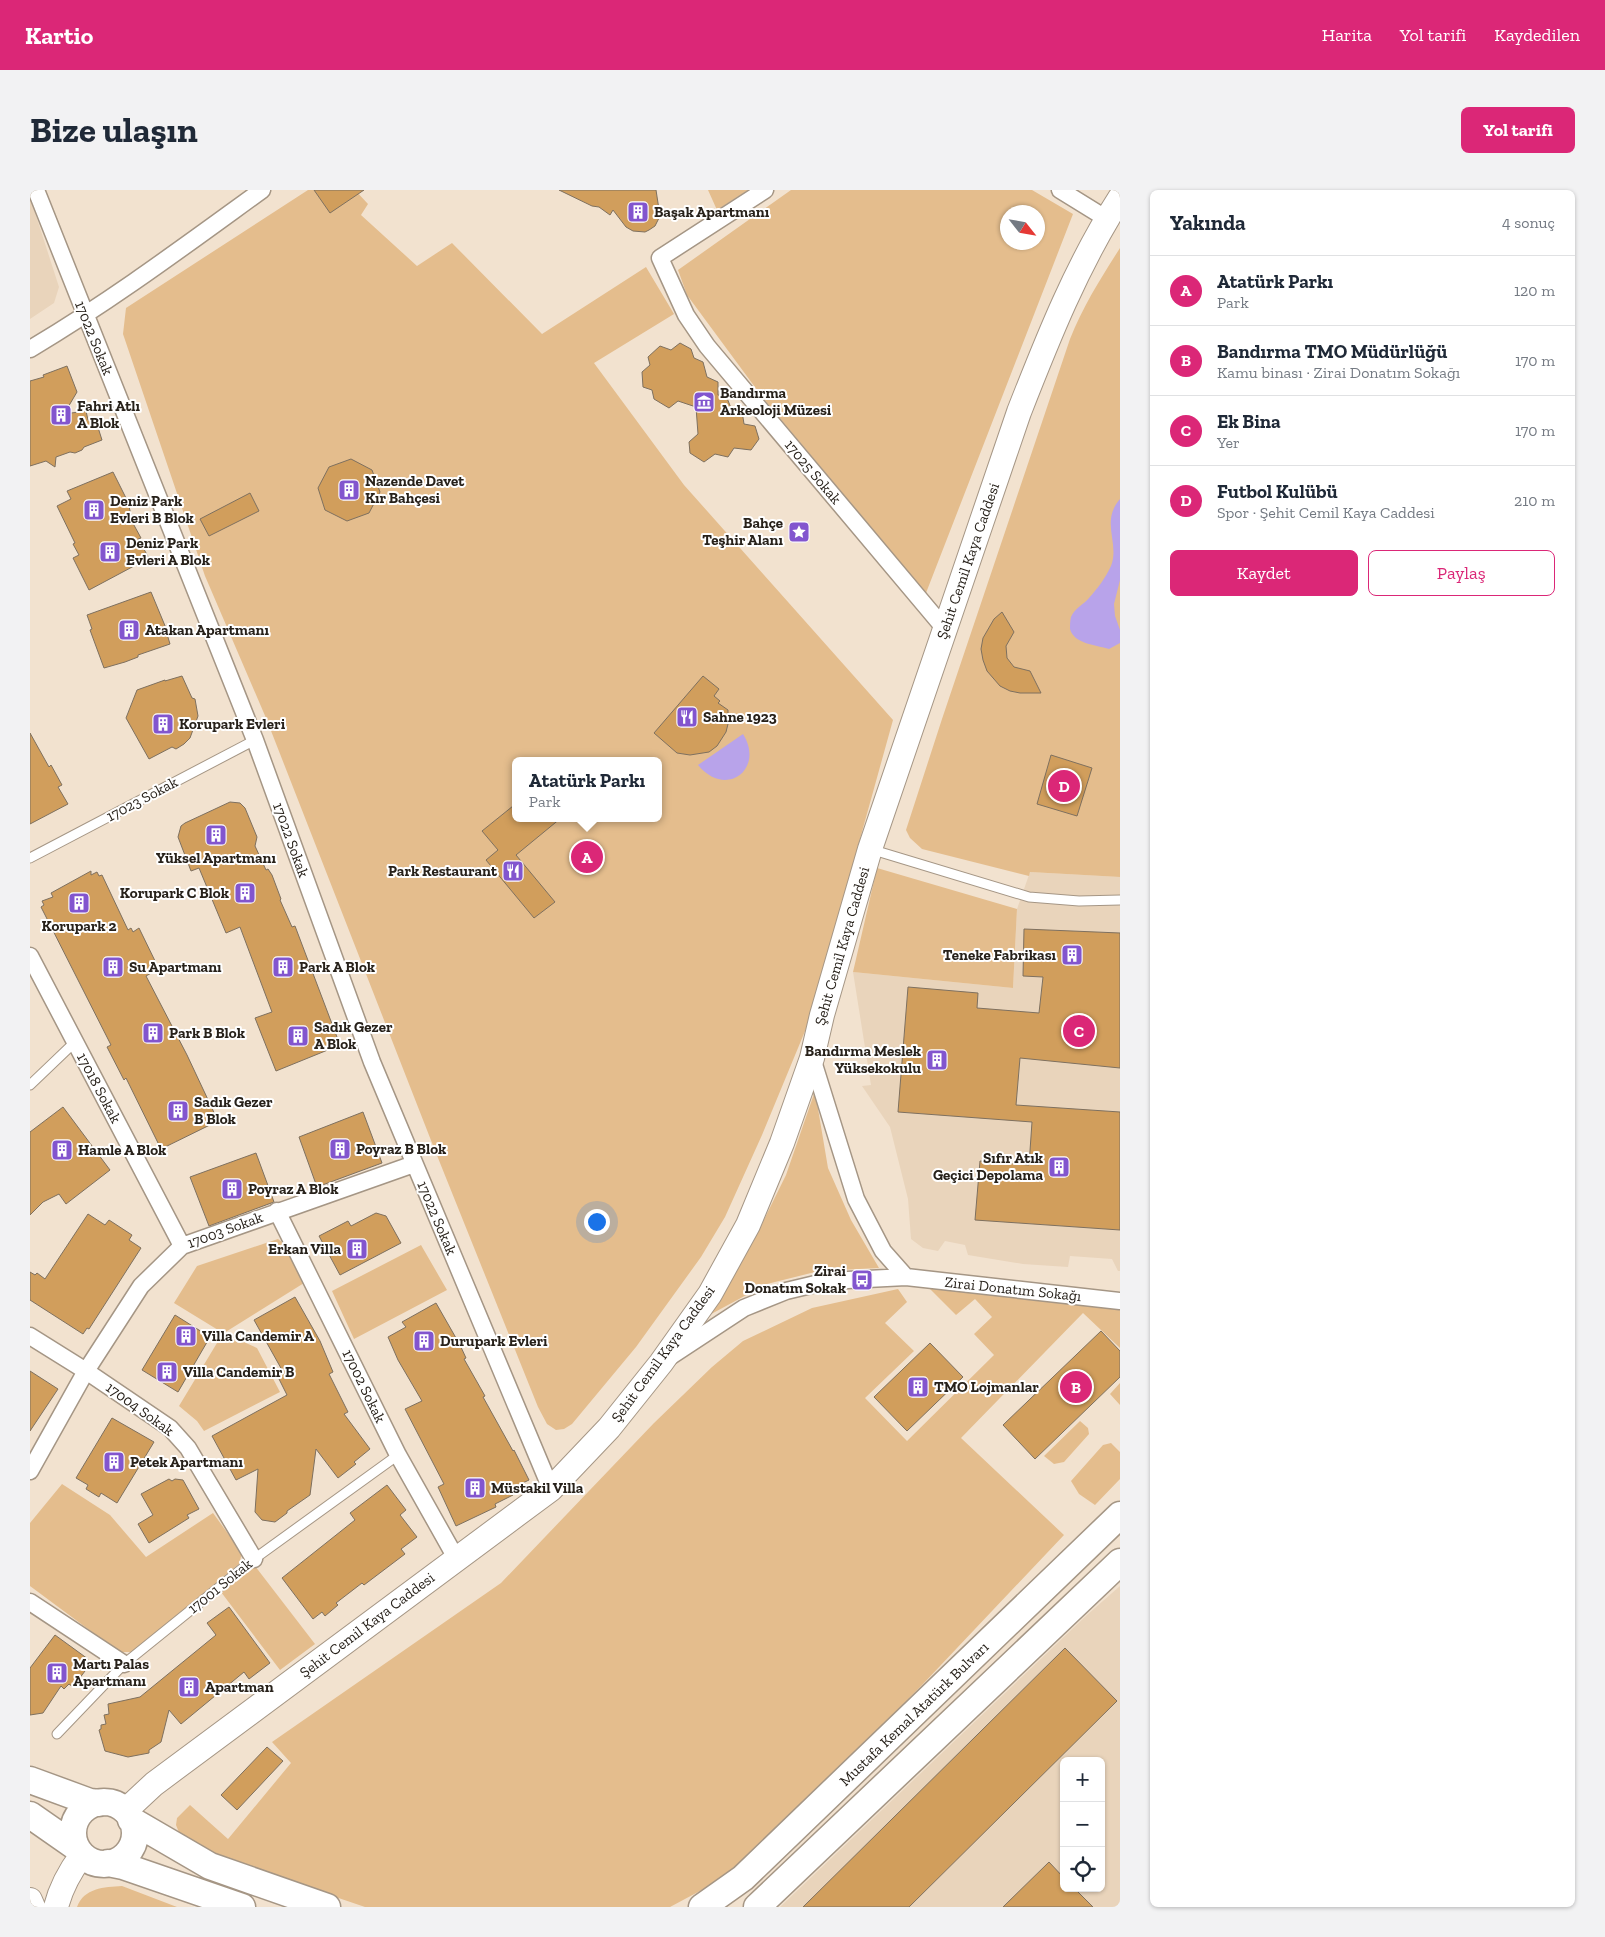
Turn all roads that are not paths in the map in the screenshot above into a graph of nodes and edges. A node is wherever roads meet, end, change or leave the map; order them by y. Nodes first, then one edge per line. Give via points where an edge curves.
1 (36, 190) edge
2 (262, 190) edge
3 (765, 190) edge
4 (1060, 190) edge
5 (1120, 198) edge
6 (1106, 219) junction
7 (85, 316) junction
8 (30, 349) edge
9 (945, 629) junction
10 (255, 740) junction
11 (870, 849) junction
12 (30, 858) edge
13 (1120, 900) edge
14 (32, 966) edge
15 (75, 1042) junction
16 (812, 1058) junction
17 (30, 1086) edge
18 (414, 1164) junction
19 (277, 1211) junction
20 (182, 1246) junction
21 (906, 1278) junction
22 (1120, 1301) edge
23 (30, 1336) edge
24 (661, 1363) junction
25 (86, 1370) junction
26 (398, 1455) junction
27 (30, 1471) edge
28 (551, 1489) junction
29 (1120, 1515) edge
30 (456, 1558) junction
31 (254, 1559) junction
32 (1120, 1562) edge
33 (30, 1602) edge
34 (124, 1664) junction
35 (57, 1734) dead end
36 (30, 1780) edge
37 (100, 1803) junction
38 (30, 1815) edge
39 (128, 1815) junction
40 (79, 1851) junction
41 (108, 1863) junction
42 (30, 1900) edge
43 (33, 1907) edge
44 (56, 1907) edge
45 (242, 1907) edge
46 (326, 1907) edge
47 (702, 1907) edge
48 (757, 1907) edge

1 - 7 street, 17022 Sokak
2 - 7 street
3 - 9 street, 17025 Sokak via 660,258 686,315 706,346
4 - 6 street
5 - 6 street, Şehit Cemil Kaya Caddesi
6 - 9 street, Şehit Cemil Kaya Caddesi via 1083,260 1018,412
7 - 8 street
7 - 10 street, 17022 Sokak
9 - 11 street, Şehit Cemil Kaya Caddesi
10 - 12 lane, 17023 Sokak
10 - 18 street, 17022 Sokak via 372,1062
11 - 13 lane via 1029,897
11 - 16 street, Şehit Cemil Kaya Caddesi
14 - 15 street, 17018 Sokak
15 - 17 lane
15 - 20 street, 17018 Sokak
16 - 21 street via 856,1199 883,1251
16 - 24 street, Şehit Cemil Kaya Caddesi via 748,1225 710,1294
18 - 19 street, 17003 Sokak
18 - 28 street, 17022 Sokak
19 - 20 street, 17003 Sokak
19 - 26 street, 17002 Sokak
20 - 25 street, 17003 Sokak via 141,1286
21 - 22 street, Zirai Donatım Sokağı
21 - 24 street, Zirai Donatım Sokağı via 828,1281 786,1291 744,1308
23 - 25 street, 17004 Sokak
24 - 28 street, Şehit Cemil Kaya Caddesi via 609,1428
25 - 27 street, 17003 Sokak
25 - 31 street, 17004 Sokak via 179,1437
26 - 30 street, 17002 Sokak
26 - 31 lane, 17001 Sokak
28 - 30 street, Şehit Cemil Kaya Caddesi
29 - 47 main road, Mustafa Kemal Atatürk Bulvarı via 743,1878
30 - 39 street, Şehit Cemil Kaya Caddesi via 154,1784
31 - 34 lane, 17001 Sokak
32 - 48 main road, Mustafa Kemal Atatürk Bulvarı
33 - 34 street
34 - 35 lane, 17001 Sokak
36 - 37 main road
37 - 39 main road via 115,1804
37 - 40 main road via 83,1810 76,1819 74,1841
38 - 40 main road via 68,1839
39 - 41 main road via 134,1831 133,1842 124,1856
39 - 46 main road via 210,1866
40 - 41 main road via 87,1859
40 - 44 street
41 - 45 main road
42 - 43 street

